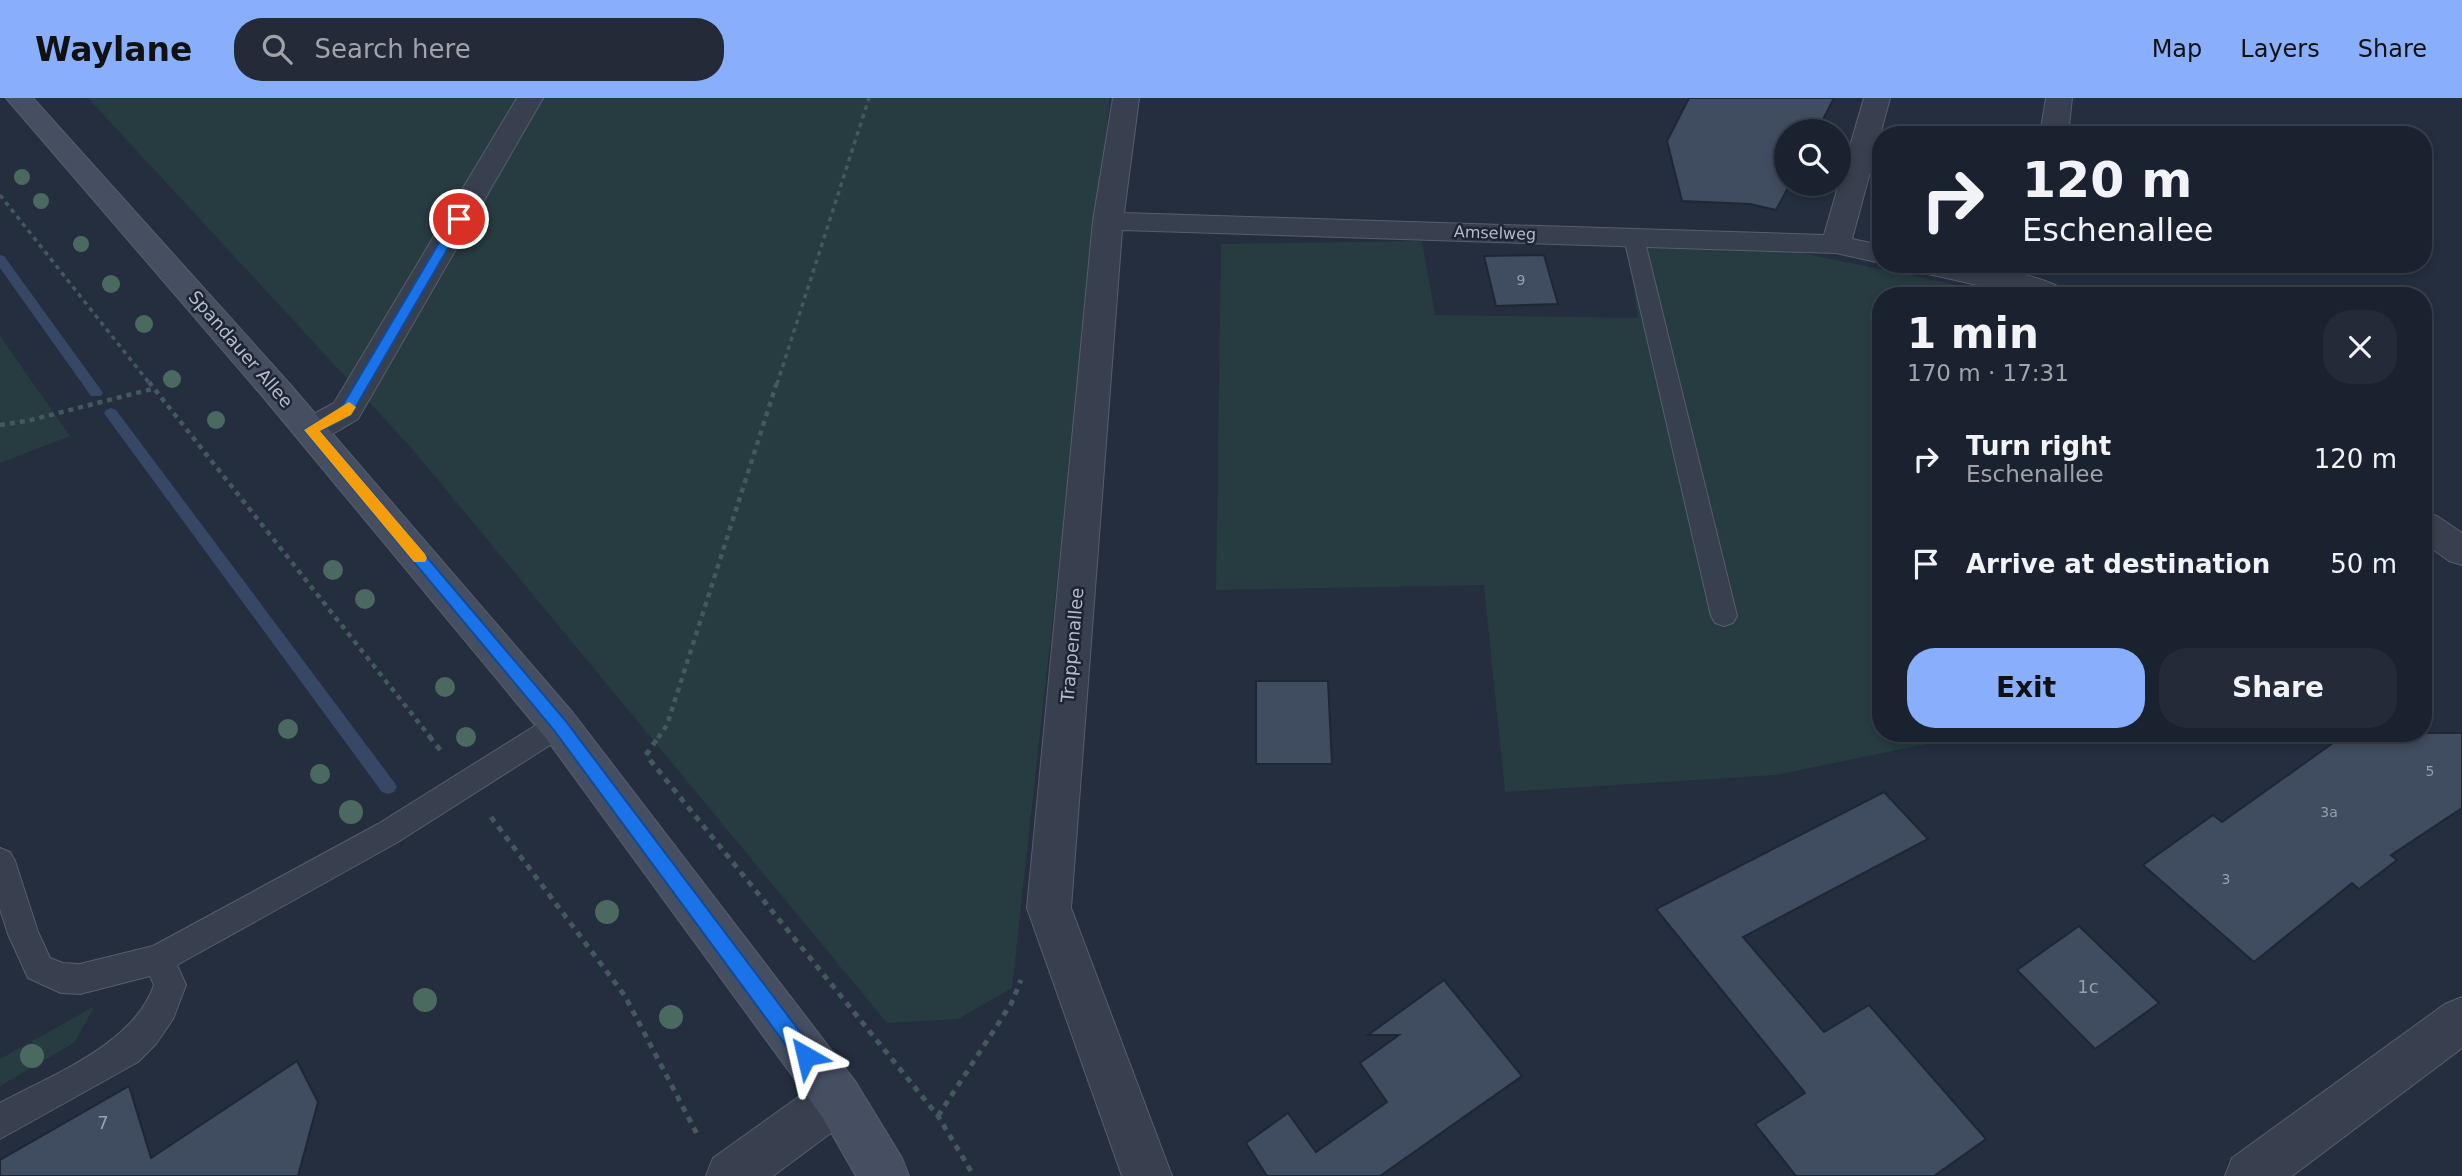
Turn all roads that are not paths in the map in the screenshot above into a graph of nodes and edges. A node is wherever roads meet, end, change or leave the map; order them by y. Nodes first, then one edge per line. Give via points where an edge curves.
1 (19, 98) edge
2 (530, 98) edge
3 (1126, 98) edge
4 (1877, 98) edge
5 (2059, 98) edge
6 (2055, 126) edge
7 (1108, 221) junction
8 (1634, 238) junction
9 (1836, 244) junction
10 (1872, 252) edge
11 (1981, 273) edge
12 (2043, 283) edge
13 (311, 430) junction
14 (2432, 530) edge
15 (2462, 551) edge
16 (1724, 616) dead end
17 (559, 724) junction
18 (0, 860) edge
19 (159, 959) junction
20 (2462, 1020) edge
21 (838, 1098) junction
22 (0, 1122) edge
23 (731, 1176) edge
24 (884, 1176) edge
25 (1147, 1176) edge
26 (2250, 1176) edge

1 - 13 main road, Spandauer Allee
2 - 13 street via 346,411
3 - 7 street, Trappenallee
4 - 9 street
5 - 6 street
7 - 8 street, Amselweg
7 - 25 street, Trappenallee via 1049,908
8 - 9 street, Amselweg
8 - 16 lane
9 - 10 street, Amselweg
11 - 12 street
13 - 17 main road, Spandauer Allee
14 - 15 street
17 - 19 lane via 388,833
17 - 21 main road, Spandauer Allee
18 - 19 lane via 23,934 39,968 61,978 80,979
19 - 22 lane via 170,985 162,1008 145,1033 126,1051
20 - 26 street
21 - 23 street
21 - 24 main road, Spandauer Allee

